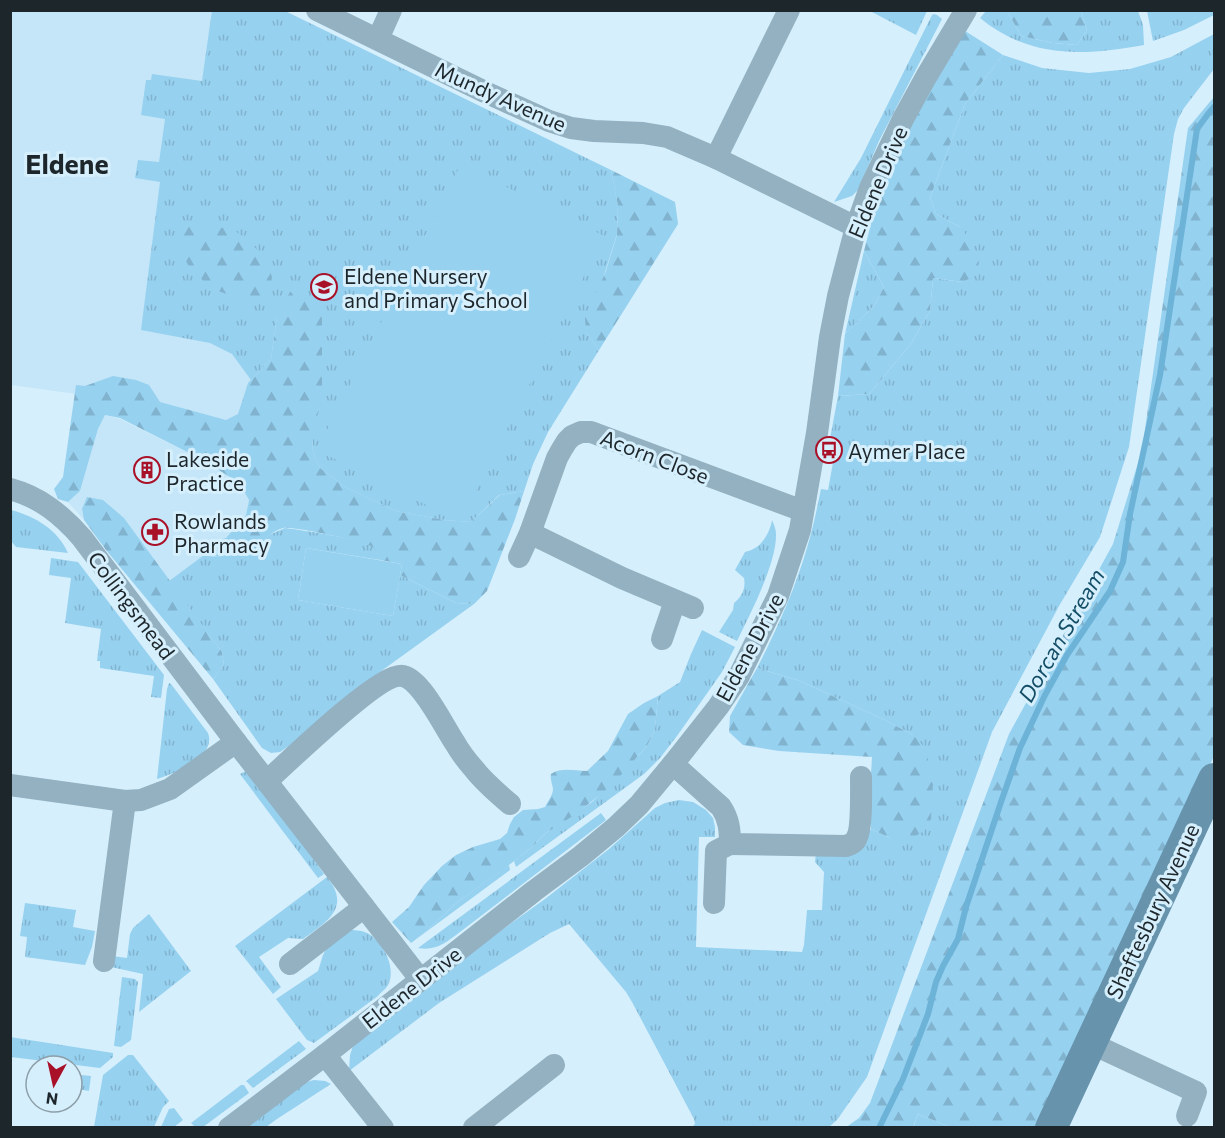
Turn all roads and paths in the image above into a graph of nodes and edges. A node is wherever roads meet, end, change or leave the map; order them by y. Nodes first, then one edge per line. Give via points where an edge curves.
1 (317, 10) edge
2 (392, 10) edge
3 (789, 10) edge
4 (966, 10) edge
5 (378, 39) junction
6 (716, 158) junction
7 (856, 227) junction
8 (10, 489) edge
9 (803, 511) junction
10 (530, 533) junction
11 (519, 557) dead end
12 (662, 639) dead end
13 (236, 742) junction
14 (673, 764) junction
15 (861, 777) dead end
16 (1215, 779) edge
17 (267, 781) junction
18 (10, 785) edge
19 (125, 801) junction
20 (510, 804) dead end
21 (730, 844) junction
22 (714, 903) dead end
23 (364, 907) junction
24 (104, 961) dead end
25 (290, 964) dead end
26 (420, 979) junction
27 (1090, 1043) junction
28 (325, 1054) junction
29 (554, 1065) dead end
30 (1187, 1116) dead end
31 (229, 1128) edge
32 (384, 1128) edge
33 (474, 1128) edge
34 (1051, 1128) edge

1 - 5 street, Mundy Avenue
2 - 5 street
3 - 6 street
4 - 7 street, Eldene Drive via 903,120
5 - 6 street, Mundy Avenue via 549,121 571,128 667,137
6 - 7 street, Mundy Avenue
7 - 9 street, Eldene Drive via 830,337
8 - 13 street, Collingsmead via 40,500 69,524
9 - 10 street, Acorn Close via 591,432 581,432 567,441 557,458
9 - 14 street, Eldene Drive via 778,596 743,668
10 - 11 street, Acorn Close
10 - 12 street via 622,579 684,604
13 - 17 street, Collingsmead
13 - 19 street via 170,789 141,800
14 - 21 street via 721,807 729,826
14 - 26 street, Eldene Drive via 616,827
15 - 21 street via 858,837 853,843
16 - 27 street, Shaftesbury Avenue
17 - 20 street via 371,690 389,678 402,676 417,685 474,770
17 - 23 street, Collingsmead
18 - 19 street
19 - 24 street
21 - 22 street via 716,851
23 - 25 street
23 - 26 street, Collingsmead
26 - 28 street, Eldene Drive
27 - 30 street via 1196,1092
27 - 34 street, Shaftesbury Avenue
28 - 31 street, Eldene Drive
28 - 32 street
29 - 33 street

